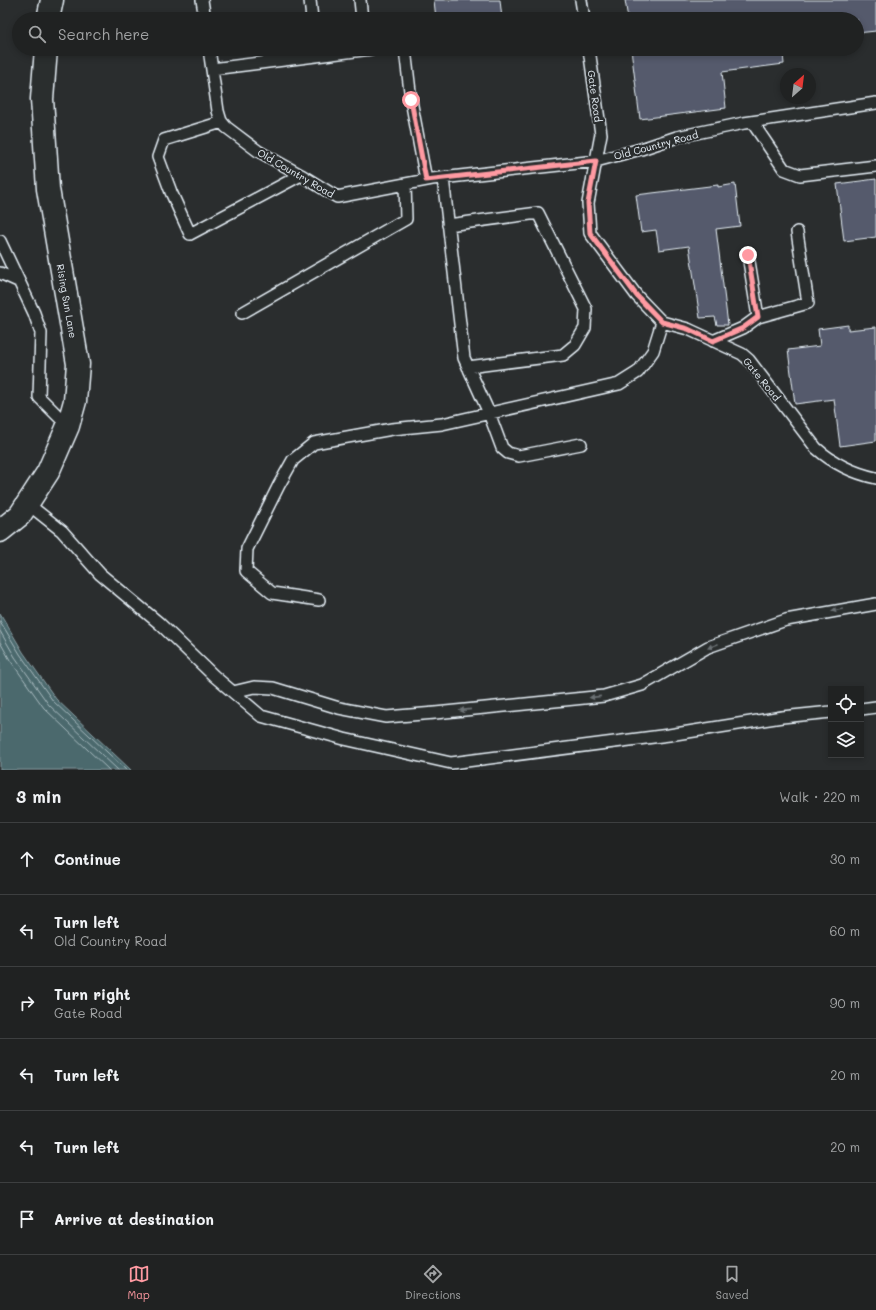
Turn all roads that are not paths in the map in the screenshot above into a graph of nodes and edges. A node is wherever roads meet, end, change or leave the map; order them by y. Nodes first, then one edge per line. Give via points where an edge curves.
1 (52, 0) edge
2 (202, 0) edge
3 (310, 0) edge
4 (360, 0) edge
5 (581, 0) edge
6 (49, 12) edge
7 (204, 12) edge
8 (311, 12) edge
9 (361, 12) edge
10 (583, 12) edge
11 (45, 56) edge
12 (210, 56) edge
13 (292, 56) edge
14 (406, 56) edge
15 (589, 56) edge
16 (212, 69) junction
17 (876, 103) edge
18 (222, 122) junction
19 (752, 122) junction
20 (596, 161) junction
21 (876, 166) edge
22 (301, 175) junction
23 (443, 178) junction
24 (426, 180) junction
25 (404, 184) junction
26 (448, 225) junction
27 (797, 232) dead end
28 (0, 241) edge
29 (748, 255) dead end
30 (0, 273) edge
31 (18, 281) junction
32 (242, 313) dead end
33 (758, 317) junction
34 (662, 322) junction
35 (713, 341) junction
36 (468, 367) junction
37 (489, 412) junction
38 (68, 426) junction
39 (581, 444) dead end
40 (876, 478) edge
41 (28, 504) junction
42 (0, 531) edge
43 (319, 600) dead end
44 (876, 604) edge
45 (233, 692) junction
46 (876, 708) edge
47 (864, 709) edge
48 (828, 712) edge

1 - 6 street
2 - 7 lane
3 - 8 lane
4 - 9 lane
5 - 10 lane
11 - 38 street, Rising Sun Lane via 42,100 48,190 78,364 76,401
12 - 16 lane
13 - 16 lane
14 - 24 lane
15 - 20 lane, Gate Road via 601,134
16 - 18 lane
17 - 19 lane, Old Country Road
18 - 22 lane, Old Country Road via 258,151
18 - 22 lane via 164,140 158,157 190,234
19 - 20 lane, Old Country Road via 677,137
19 - 21 lane via 784,169 800,176
20 - 23 lane, Old Country Road
20 - 34 lane, Gate Road via 588,203 590,233 637,296
22 - 25 lane, Old Country Road via 337,197
23 - 24 lane, Old Country Road
23 - 26 lane
24 - 25 lane, Old Country Road
25 - 32 lane via 406,219
26 - 36 lane via 464,358
26 - 36 lane via 538,213 586,309 585,328 575,345 563,355
27 - 33 lane via 808,303
28 - 31 lane
29 - 33 lane
30 - 31 lane
31 - 38 lane via 41,333 39,397
33 - 35 lane via 743,328
34 - 35 lane, Gate Road via 688,329
34 - 37 lane via 653,350 638,372 619,384
35 - 40 lane, Gate Road via 742,354 749,360 816,448 827,458 853,472
36 - 37 lane
37 - 39 lane via 502,448 508,454 519,456
37 - 43 lane via 442,424 392,429 314,443 293,460 247,549 246,571 272,593
38 - 41 street, Rising Sun Lane via 48,472
41 - 42 street, Rising Sun Lane via 20,515
41 - 45 lane via 62,531 100,574 159,623
44 -> 45 lane via 786,620 708,647 642,685 604,696 386,716 339,708 273,688 254,687
45 - 48 lane via 261,716 451,764
46 - 47 lane

